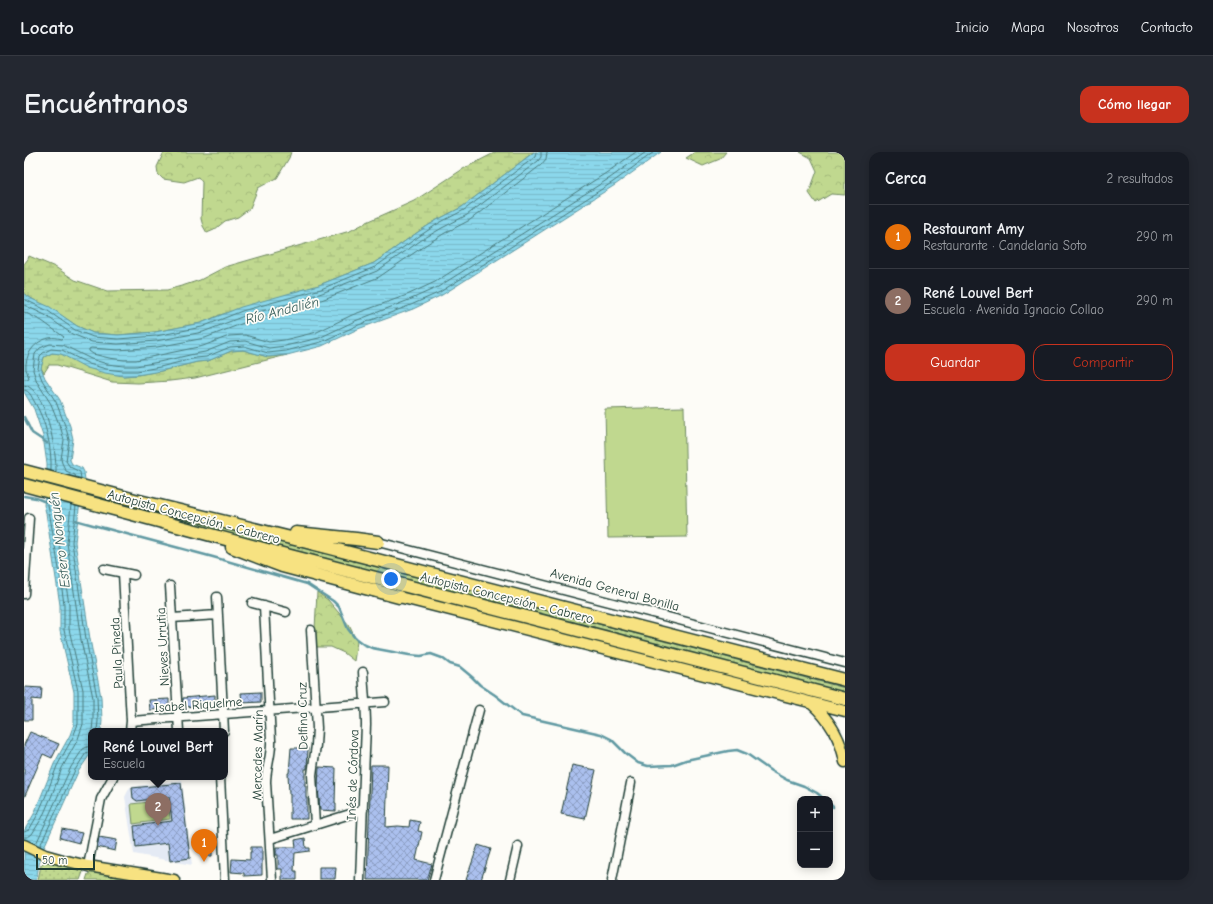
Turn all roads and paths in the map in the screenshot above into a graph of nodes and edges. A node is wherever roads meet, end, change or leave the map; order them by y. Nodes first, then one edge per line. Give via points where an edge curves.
1 (27, 472) edge
2 (25, 485) edge
3 (29, 518) dead end
4 (182, 527) junction
5 (247, 527) junction
6 (378, 542) joint
7 (104, 569) dead end
8 (123, 573) junction
9 (134, 575) dead end
10 (170, 586) dead end
11 (24, 594) edge
12 (217, 597) dead end
13 (398, 597) joint
14 (252, 603) dead end
15 (264, 606) junction
16 (286, 612) dead end
17 (218, 615) junction
18 (172, 618) junction
19 (311, 630) dead end
20 (845, 663) edge
21 (363, 672) dead end
22 (845, 680) edge
23 (845, 699) edge
24 (385, 702) dead end
25 (811, 702) junction
26 (366, 704) junction
27 (316, 708) junction
28 (479, 710) dead end
29 (270, 711) junction
30 (845, 711) edge
31 (224, 714) junction
32 (178, 717) junction
33 (131, 721) junction
34 (130, 728) edge
35 (179, 728) edge
36 (224, 728) edge
37 (845, 762) edge
38 (111, 780) edge
39 (220, 780) edge
40 (631, 783) dead end
41 (363, 810) junction
42 (316, 825) junction
43 (270, 839) junction
44 (24, 845) edge
45 (518, 846) dead end
46 (88, 866) junction
47 (174, 880) edge
48 (225, 880) edge
49 (272, 880) edge
50 (360, 880) edge
51 (434, 880) edge
52 (510, 880) edge
53 (612, 880) edge

1 - 5 highway, Autopista Concepción - Cabrero
2 - 4 highway, Autopista Concepción - Cabrero
3 - 11 street
4 - 13 highway via 282,566
4 - 23 highway, Autopista Concepción - Cabrero
5 - 6 highway
5 - 22 highway, Autopista Concepción - Cabrero
6 - 20 street, Avenida General Bonilla
7 - 8 street
8 - 9 street
8 - 33 street, Paula Pineda
10 - 18 street, Nieves Urrutia
12 - 17 street
13 - 25 main road
14 - 15 street
15 - 16 street
15 - 29 street, Mercedes Marín
17 - 18 street
17 - 31 street
18 - 32 street, Nieves Urrutia
19 - 27 street, Delfina Cruz
21 - 26 street, Inés de Córdova
24 - 26 street, Isabel Riquelme
25 - 30 main road
25 - 37 main road via 825,717 836,735
26 - 27 street, Isabel Riquelme
26 - 41 street, Inés de Córdova
27 - 29 street, Isabel Riquelme
27 - 42 street, Delfina Cruz via 316,746 312,775
28 - 51 street
29 - 31 street, Isabel Riquelme
29 - 43 street, Mercedes Marín via 271,744 266,774
31 - 32 street, Isabel Riquelme
31 - 36 street
32 - 33 street, Isabel Riquelme
32 - 35 street, Nieves Urrutia
33 - 34 street, Paula Pineda
38 - 46 street via 101,799
39 - 48 street
40 - 53 street
41 - 42 street
41 - 50 street, Inés de Córdova
42 - 43 street
43 - 49 street, Mercedes Marín
44 - 46 main road via 45,855
45 - 52 street
46 - 47 main road

